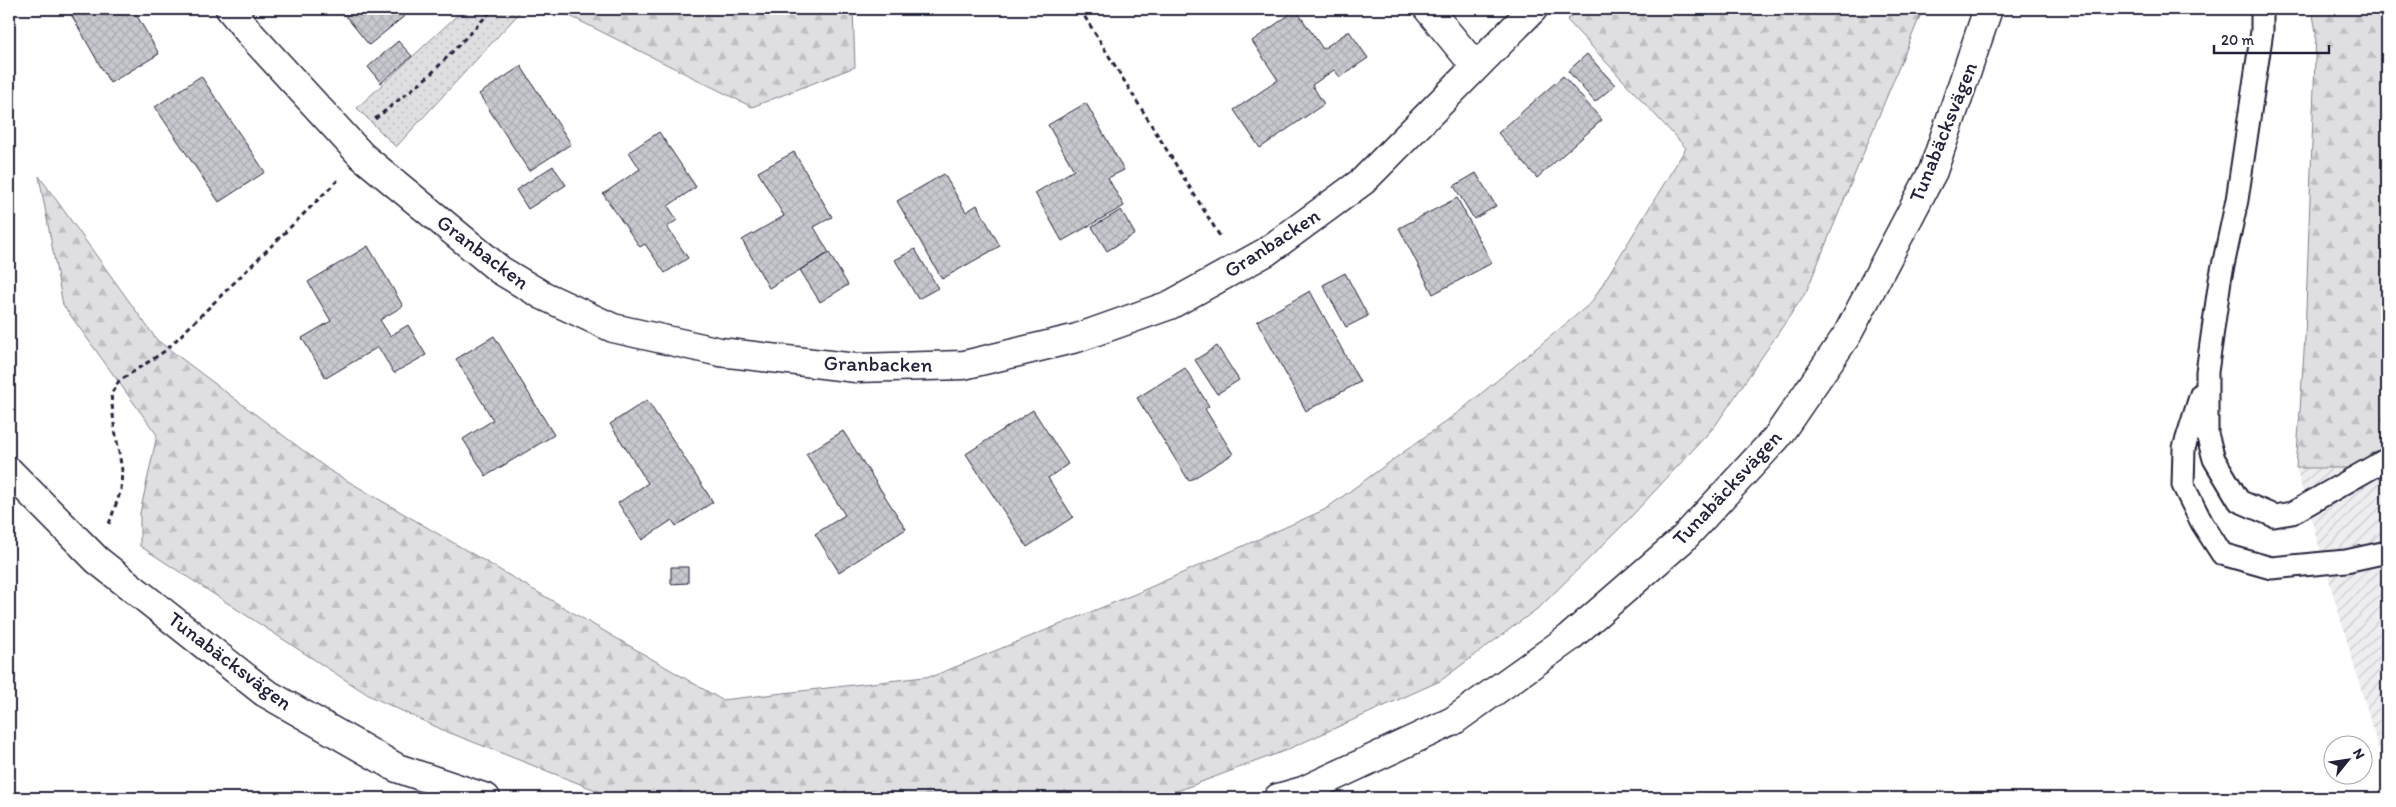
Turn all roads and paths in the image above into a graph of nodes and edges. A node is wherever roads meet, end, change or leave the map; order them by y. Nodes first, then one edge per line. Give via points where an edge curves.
1 (230, 9) edge
2 (493, 9) edge
3 (1080, 9) edge
4 (1428, 9) edge
5 (1533, 9) edge
6 (1988, 9) edge
7 (2262, 9) edge
8 (1475, 66) junction
9 (353, 148) junction
10 (1239, 267) junction
11 (2207, 372) junction
12 (2387, 459) edge
13 (9, 471) edge
14 (2387, 552) edge
15 (97, 560) junction
16 (486, 798) edge
17 (1278, 798) edge

1 - 9 street, Granbacken
2 - 9 path
3 - 10 path
4 - 8 street
5 - 8 street, Granbacken
6 - 17 street, Tunabäcksvägen via 1932,171 1847,335 1777,437 1683,539 1569,638 1453,721 1303,791
7 - 11 lane via 2262,31
8 - 10 street, Granbacken via 1364,181 1266,252
9 - 10 street, Granbacken via 500,270 542,295 613,328 720,352 856,368 964,365 1077,338 1170,305
9 - 15 path via 165,351 119,381 111,394 122,470 121,490
11 - 12 lane via 2207,434 2214,459 2239,501 2274,516 2292,513
11 - 14 lane via 2184,448 2183,485 2222,554 2271,568 2346,561
13 - 15 street, Tunabäcksvägen
15 - 16 street, Tunabäcksvägen via 264,692 397,768

